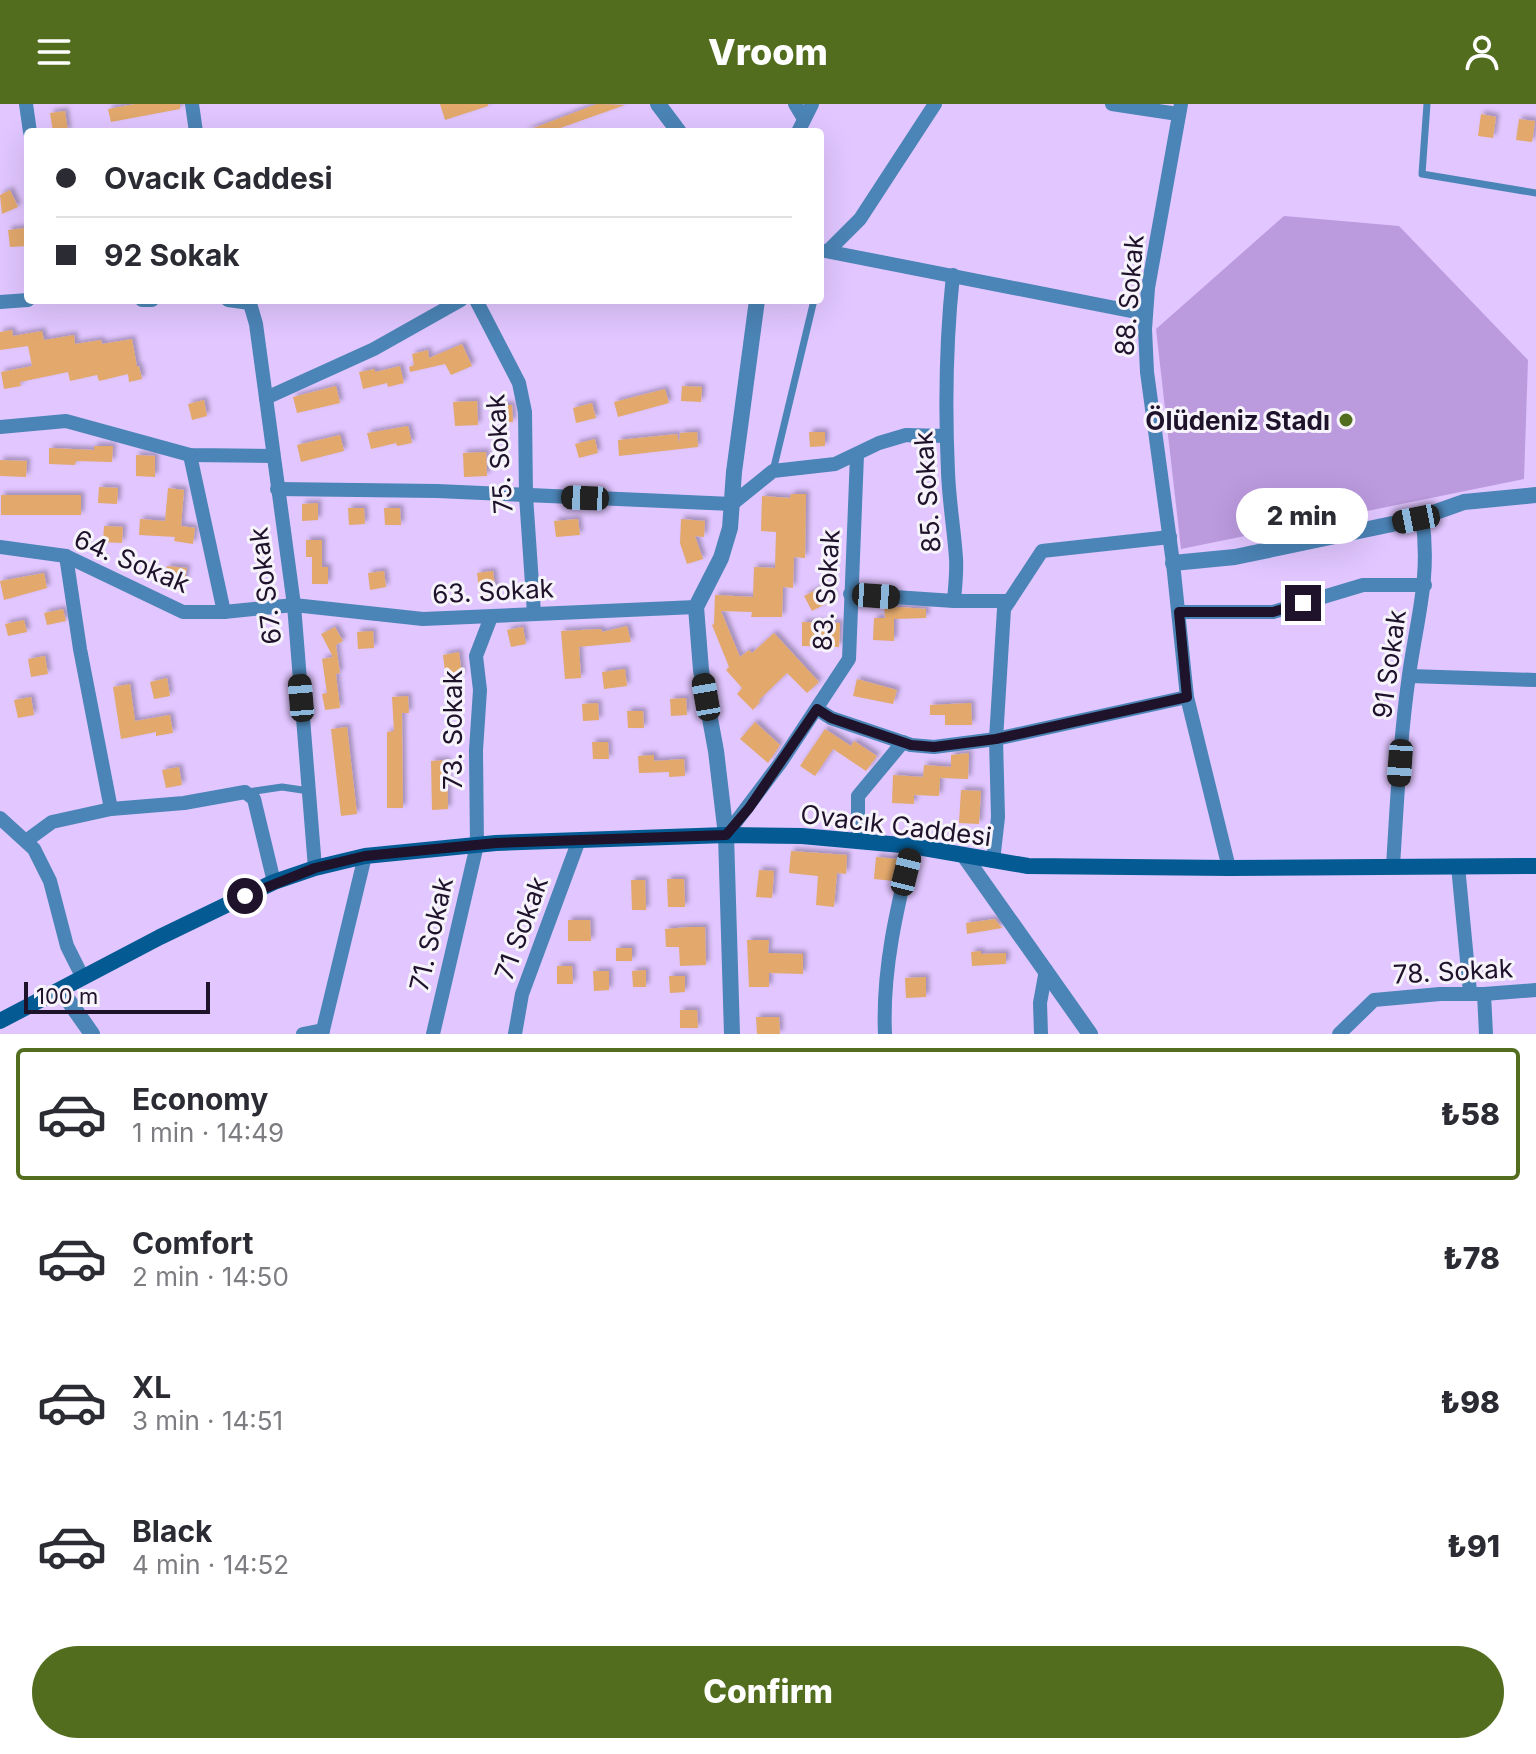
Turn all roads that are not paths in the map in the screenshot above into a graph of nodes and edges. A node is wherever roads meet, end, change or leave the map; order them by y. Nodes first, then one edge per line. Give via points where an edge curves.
1 (26, 104) edge
2 (192, 104) edge
3 (658, 104) edge
4 (795, 104) edge
5 (812, 104) edge
6 (935, 104) edge
7 (1112, 104) edge
8 (1427, 104) edge
9 (1177, 107) edge
10 (801, 126) edge
11 (29, 128) edge
12 (195, 128) edge
13 (676, 128) edge
14 (1536, 193) edge
15 (824, 251) edge
16 (953, 275) junction
17 (24, 300) edge
18 (0, 302) edge
19 (250, 304) edge
20 (454, 304) edge
21 (478, 304) edge
22 (756, 304) edge
23 (813, 304) edge
24 (1146, 314) junction
25 (266, 398) junction
26 (0, 427) edge
27 (946, 436) junction
28 (190, 455) junction
29 (857, 455) junction
30 (273, 456) junction
31 (773, 471) junction
32 (277, 489) junction
33 (1536, 495) edge
34 (526, 496) junction
35 (732, 504) junction
36 (1422, 517) junction
37 (1170, 537) junction
38 (0, 547) edge
39 (66, 556) junction
40 (1173, 563) junction
41 (1425, 585) junction
42 (850, 594) junction
43 (954, 601) junction
44 (1009, 601) junction
45 (294, 605) junction
46 (696, 607) junction
47 (224, 612) junction
48 (1179, 612) junction
49 (534, 613) junction
50 (491, 617) junction
51 (1409, 676) junction
52 (1536, 680) edge
53 (1187, 697) junction
54 (817, 709) junction
55 (996, 739) junction
56 (903, 742) junction
57 (309, 791) junction
58 (245, 792) junction
59 (111, 809) junction
60 (0, 818) edge
61 (726, 835) junction
62 (579, 840) junction
63 (26, 841) junction
64 (858, 841) junction
65 (477, 845) junction
66 (912, 846) junction
67 (365, 856) junction
68 (965, 857) junction
69 (993, 861) junction
70 (1393, 866) junction
71 (1458, 866) junction
72 (1536, 866) edge
73 (315, 868) junction
74 (1229, 868) junction
75 (274, 882) junction
76 (1046, 970) junction
77 (83, 978) junction
78 (61, 990) junction
79 (1536, 990) edge
80 (1477, 993) junction
81 (0, 1021) edge
82 (322, 1032) edge
83 (92, 1034) edge
84 (303, 1034) edge
85 (433, 1034) edge
86 (515, 1034) edge
87 (732, 1034) edge
88 (885, 1034) edge
89 (1041, 1034) edge
90 (1090, 1034) edge
91 (1339, 1034) edge
92 (1486, 1034) edge

1 - 11 street
2 - 12 street
3 - 13 street
4 - 10 street
5 - 10 street
6 - 15 street via 860,219
7 - 9 street
8 - 14 lane via 1422,174
9 - 24 street, 88. Sokak
15 - 16 street
16 - 24 street
16 - 27 street, 85. Sokak
17 - 18 street
19 - 25 street, 67. Sokak
20 - 25 street via 386,343
21 - 34 street, 75. Sokak via 519,383 525,412
22 - 35 street
23 - 31 lane
24 - 37 street, 88. Sokak via 1147,372
25 - 30 street, 67. Sokak
26 - 28 street via 66,421
27 - 29 street via 906,435
27 - 43 street, 85. Sokak via 956,559
28 - 30 street
28 - 47 street
29 - 31 street via 835,464
29 - 42 street, 83. Sokak
30 - 32 street, 67. Sokak
31 - 35 street
32 - 34 street
32 - 45 street, 67. Sokak
33 - 36 street via 1464,502
34 - 35 street
34 - 49 street, 75. Sokak
35 - 46 street via 721,558
36 - 40 street via 1235,557
36 - 41 street, 91 Sokak
37 - 40 street, 88. Sokak
37 - 44 street via 1042,551
38 - 39 street, 64. Sokak
39 - 47 street, 64. Sokak via 183,612
39 - 59 street
40 - 48 street, 88. Sokak
41 - 48 street via 1363,585 1273,612
41 - 51 street, 91 Sokak
42 - 43 street
42 - 54 street, 83. Sokak via 849,659
43 - 44 street
44 - 55 street via 1004,609
45 - 47 street, 64. Sokak
45 - 50 street, 63. Sokak via 423,619
45 - 57 street, 67. Sokak
46 - 49 street, 63. Sokak
46 - 61 street
48 - 53 street, 88. Sokak
49 - 50 street, 63. Sokak
50 - 65 street, 73. Sokak via 476,656
51 - 52 street
51 - 70 street, 91 Sokak
53 - 55 street
53 - 74 street, 88. Sokak
54 - 56 street
54 - 61 street, 83. Sokak
55 - 56 street via 934,747
55 - 69 street
56 - 64 street via 858,796
57 - 58 lane via 282,787
57 - 73 street, 67. Sokak
58 - 59 street
58 - 75 street via 254,799
59 - 63 street via 52,822
60 - 63 street
61 - 62 main road, Ovacık Caddesi
61 - 64 main road, Ovacık Caddesi
61 - 87 street
62 - 65 main road, Ovacık Caddesi
62 - 86 street, 71 Sokak via 522,994
63 - 77 street via 50,881 67,946
64 - 66 main road, Ovacık Caddesi
65 - 67 main road, Ovacık Caddesi
65 - 85 street, 71. Sokak
66 - 68 main road, Ovacık Caddesi
66 - 88 street via 893,924
67 - 73 main road, Ovacık Caddesi
67 - 82 street
68 - 69 main road, Ovacık Caddesi
68 - 76 street
69 - 74 main road, Ovacık Caddesi
70 - 71 main road, Ovacık Caddesi
70 - 74 main road, Ovacık Caddesi
71 - 72 main road, Ovacık Caddesi
71 - 80 street
73 - 75 main road, Ovacık Caddesi
75 - 77 main road, Ovacık Caddesi
76 - 89 street
76 - 90 street
77 - 78 main road, Ovacık Caddesi
78 - 81 main road, Ovacık Caddesi
78 - 83 street
79 - 80 street, 78. Sokak
80 - 91 street, 78. Sokak via 1374,1000
80 - 92 street
82 - 84 street

